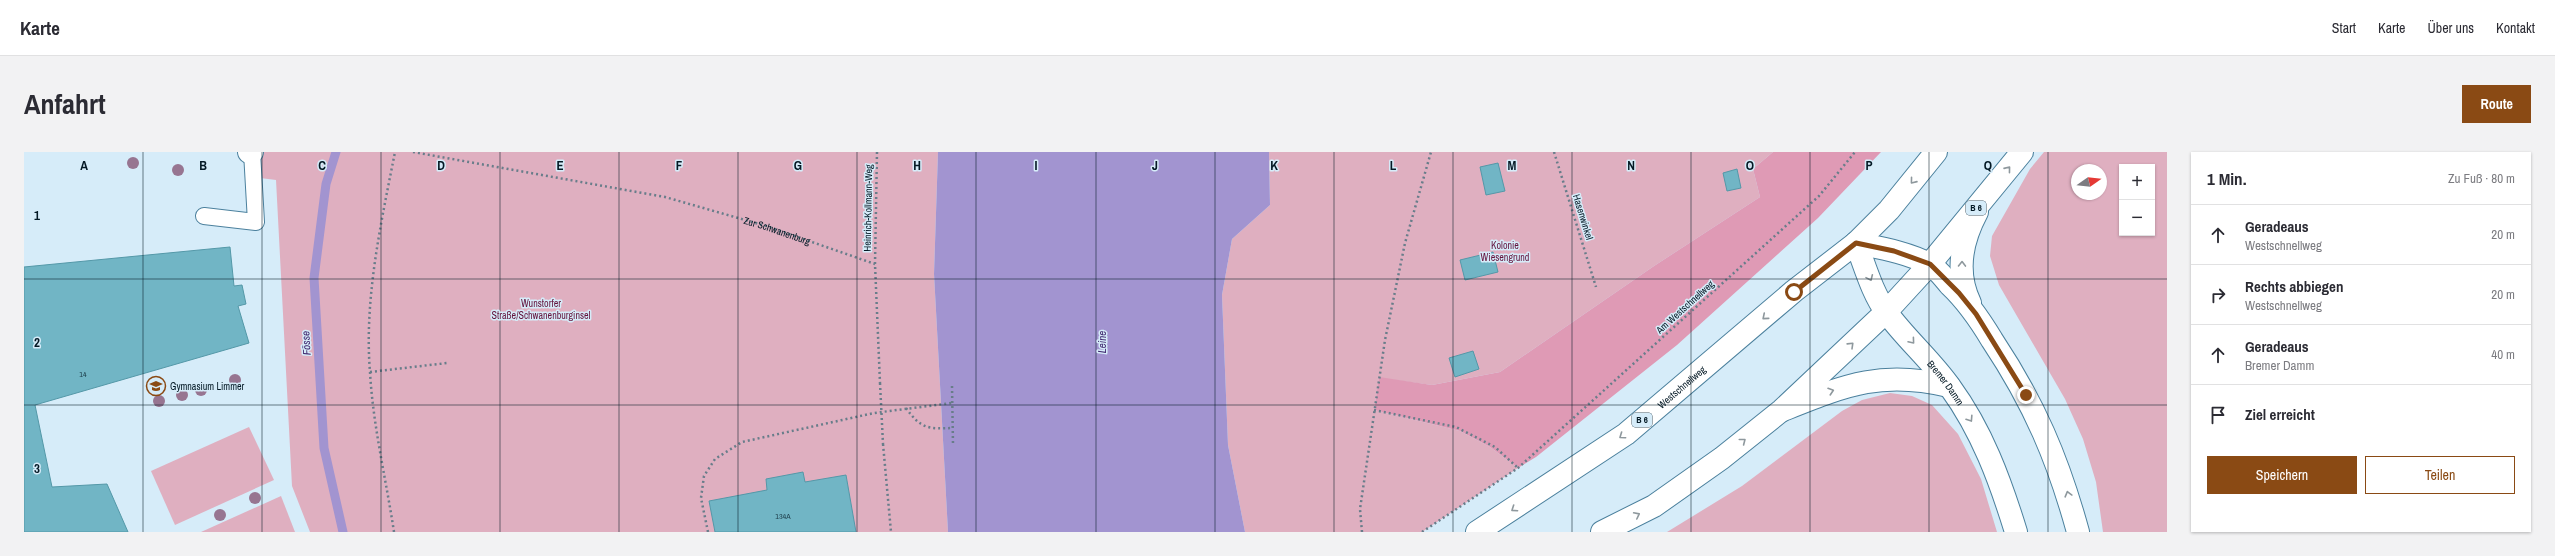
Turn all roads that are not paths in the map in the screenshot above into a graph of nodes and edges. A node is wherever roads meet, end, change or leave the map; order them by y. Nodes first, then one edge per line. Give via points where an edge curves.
1 (249, 152) edge
2 (252, 152) edge
3 (1936, 152) edge
4 (2022, 152) edge
5 (1987, 195) junction
6 (204, 216) dead end
7 (1856, 243) junction
8 (1930, 264) junction
9 (1886, 312) junction
10 (1976, 314) junction
11 (1949, 386) junction
12 (1782, 410) junction
13 (1478, 532) edge
14 (1602, 532) edge
15 (2016, 532) edge
16 (2078, 532) edge

1 - 2 main road
2 - 6 lane via 256,222
3 -> 7 main road, Westschnellweg / B 6 via 1889,210
5 -> 4 main road, B 6
5 - 8 main road, B 6
10 -> 5 main road via 1965,292 1962,249 1968,228
7 - 8 main road via 1894,251
7 -> 9 main road, Bremer Damm
7 -> 13 main road, Westschnellweg / B 6 via 1626,434
8 - 9 main road, B 6
8 - 10 main road
9 -> 11 main road, Bremer Damm
12 -> 9 main road, B 6
16 -> 10 main road via 2063,478 2045,432 2026,395
12 -> 11 main road via 1854,384 1886,378 1920,379
11 -> 15 main road, Bremer Damm via 1978,430 2000,480
14 -> 12 main road, B 6 via 1654,506 1722,458

